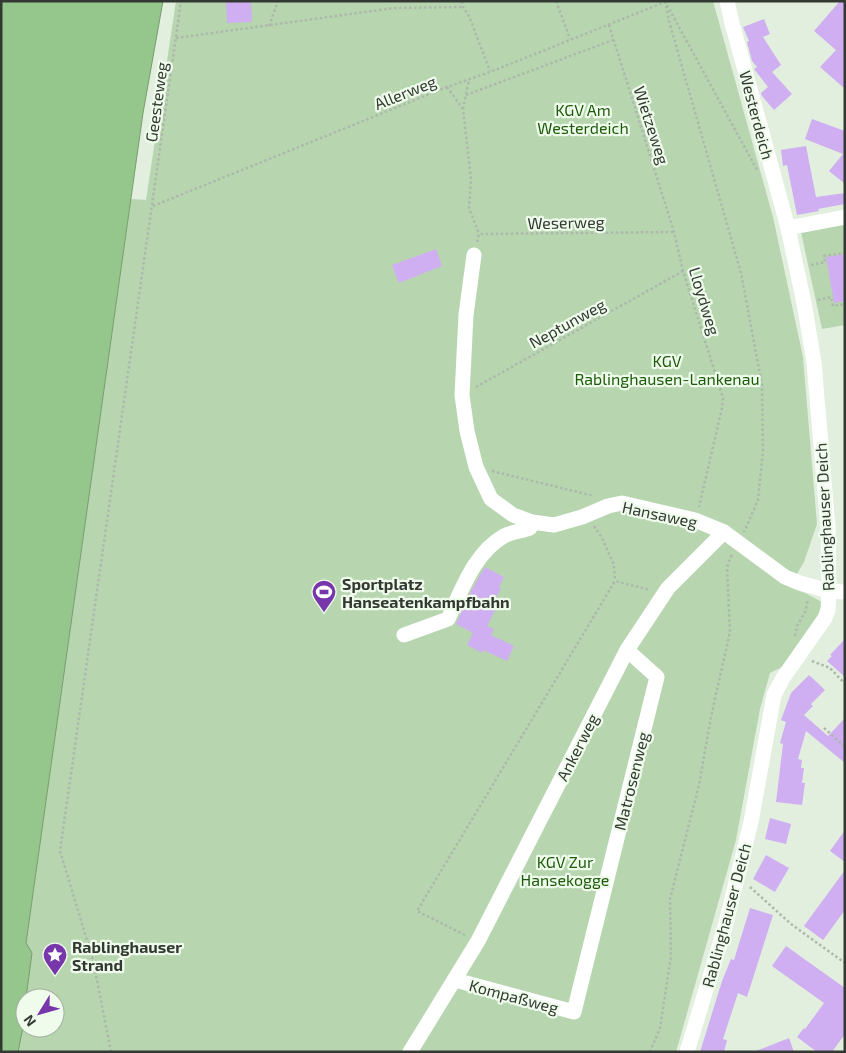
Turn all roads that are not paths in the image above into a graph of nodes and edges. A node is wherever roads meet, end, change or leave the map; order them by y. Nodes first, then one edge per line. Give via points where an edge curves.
1 (727, 1) edge
2 (845, 217) edge
3 (788, 228) junction
4 (474, 255) road end
5 (532, 522) junction
6 (724, 532) junction
7 (829, 592) junction
8 (845, 592) edge
9 (404, 635) dead end
10 (627, 650) junction
11 (454, 980) junction
12 (574, 1012) joint
13 (410, 1052) edge
14 (687, 1052) edge

1 - 3 street, Westerdeich
2 - 3 street
3 - 7 street, Rablinghauser Deich via 814,362 828,528
4 - 5 street, Hansaweg via 466,314 462,395 468,431 476,467 491,499 514,515
5 - 6 street, Hansaweg via 554,525 622,503 696,520
5 - 9 street via 530,528 505,536 488,549 474,566 448,619
6 - 7 street, Hansaweg via 785,577
6 - 10 street, Ankerweg via 668,588
7 - 8 street, Hansaweg
7 - 14 street, Rablinghauser Deich via 825,618 774,695 738,876
10 - 11 street, Ankerweg via 478,941
10 - 12 street, Matrosenweg via 657,677
11 - 12 street, Kompaßweg
11 - 13 street, Ankerweg

